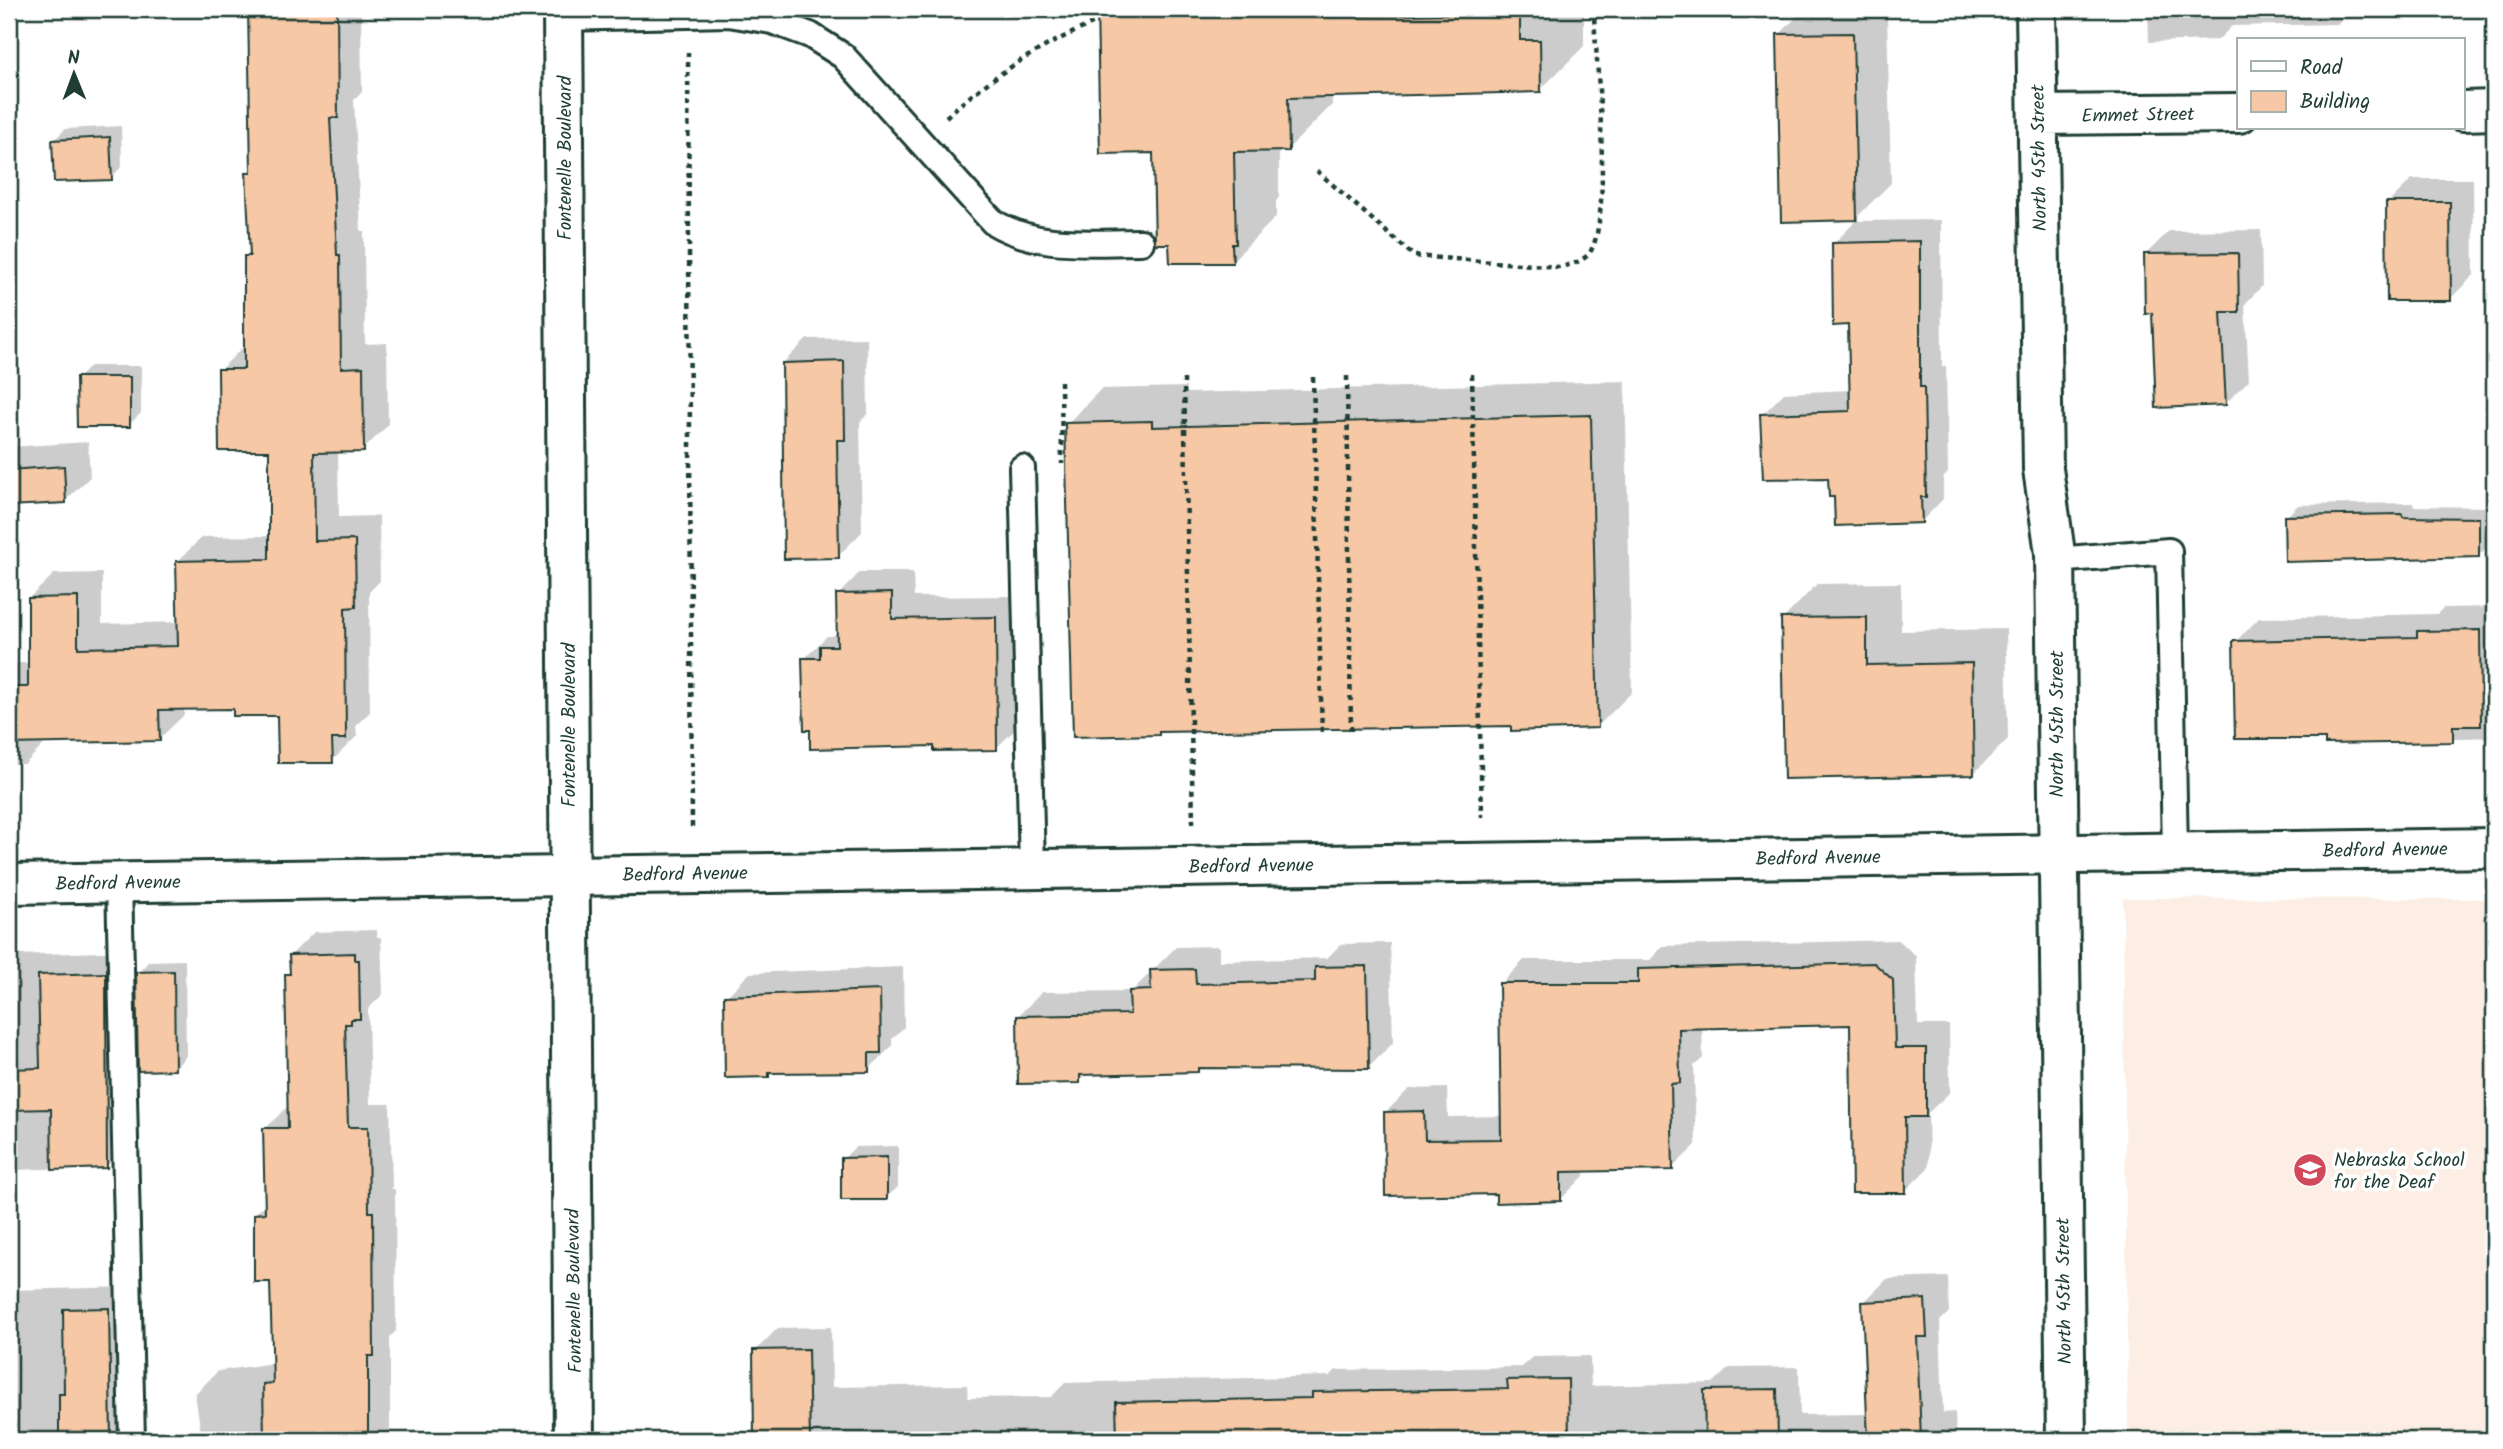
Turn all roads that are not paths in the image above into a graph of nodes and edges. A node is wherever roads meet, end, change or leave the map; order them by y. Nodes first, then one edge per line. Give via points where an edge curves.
1 (2036, 9) edge
2 (563, 13) edge
3 (2494, 110) edge
4 (2464, 111) edge
5 (2237, 113) edge
6 (2038, 114) junction
7 (1141, 242) dead end
8 (1022, 468) dead end
9 (2055, 560) junction
10 (2494, 848) edge
11 (2175, 852) junction
12 (2057, 853) junction
13 (1032, 868) junction
14 (569, 875) junction
15 (120, 882) junction
16 (9, 884) edge
17 (132, 1440) edge
18 (574, 1440) edge
19 (2066, 1440) edge

1 - 6 street, North 45th Street
2 - 7 lane via 728,14 772,21 810,36 843,56 993,222 1014,234 1043,241
2 - 14 street, Fontenelle Boulevard
3 - 4 street
5 - 6 street, Emmet Street
6 - 9 street, North 45th Street via 2043,469
8 - 13 lane
9 - 11 lane via 2169,551
9 - 12 street, North 45th Street
10 - 11 street, Bedford Avenue
11 - 12 street, Bedford Avenue
12 - 13 street, Bedford Avenue
12 - 19 street, North 45th Street
13 - 14 street, Bedford Avenue
14 - 15 street, Bedford Avenue
14 - 18 street, Fontenelle Boulevard
15 - 16 street, Bedford Avenue
15 - 17 lane

